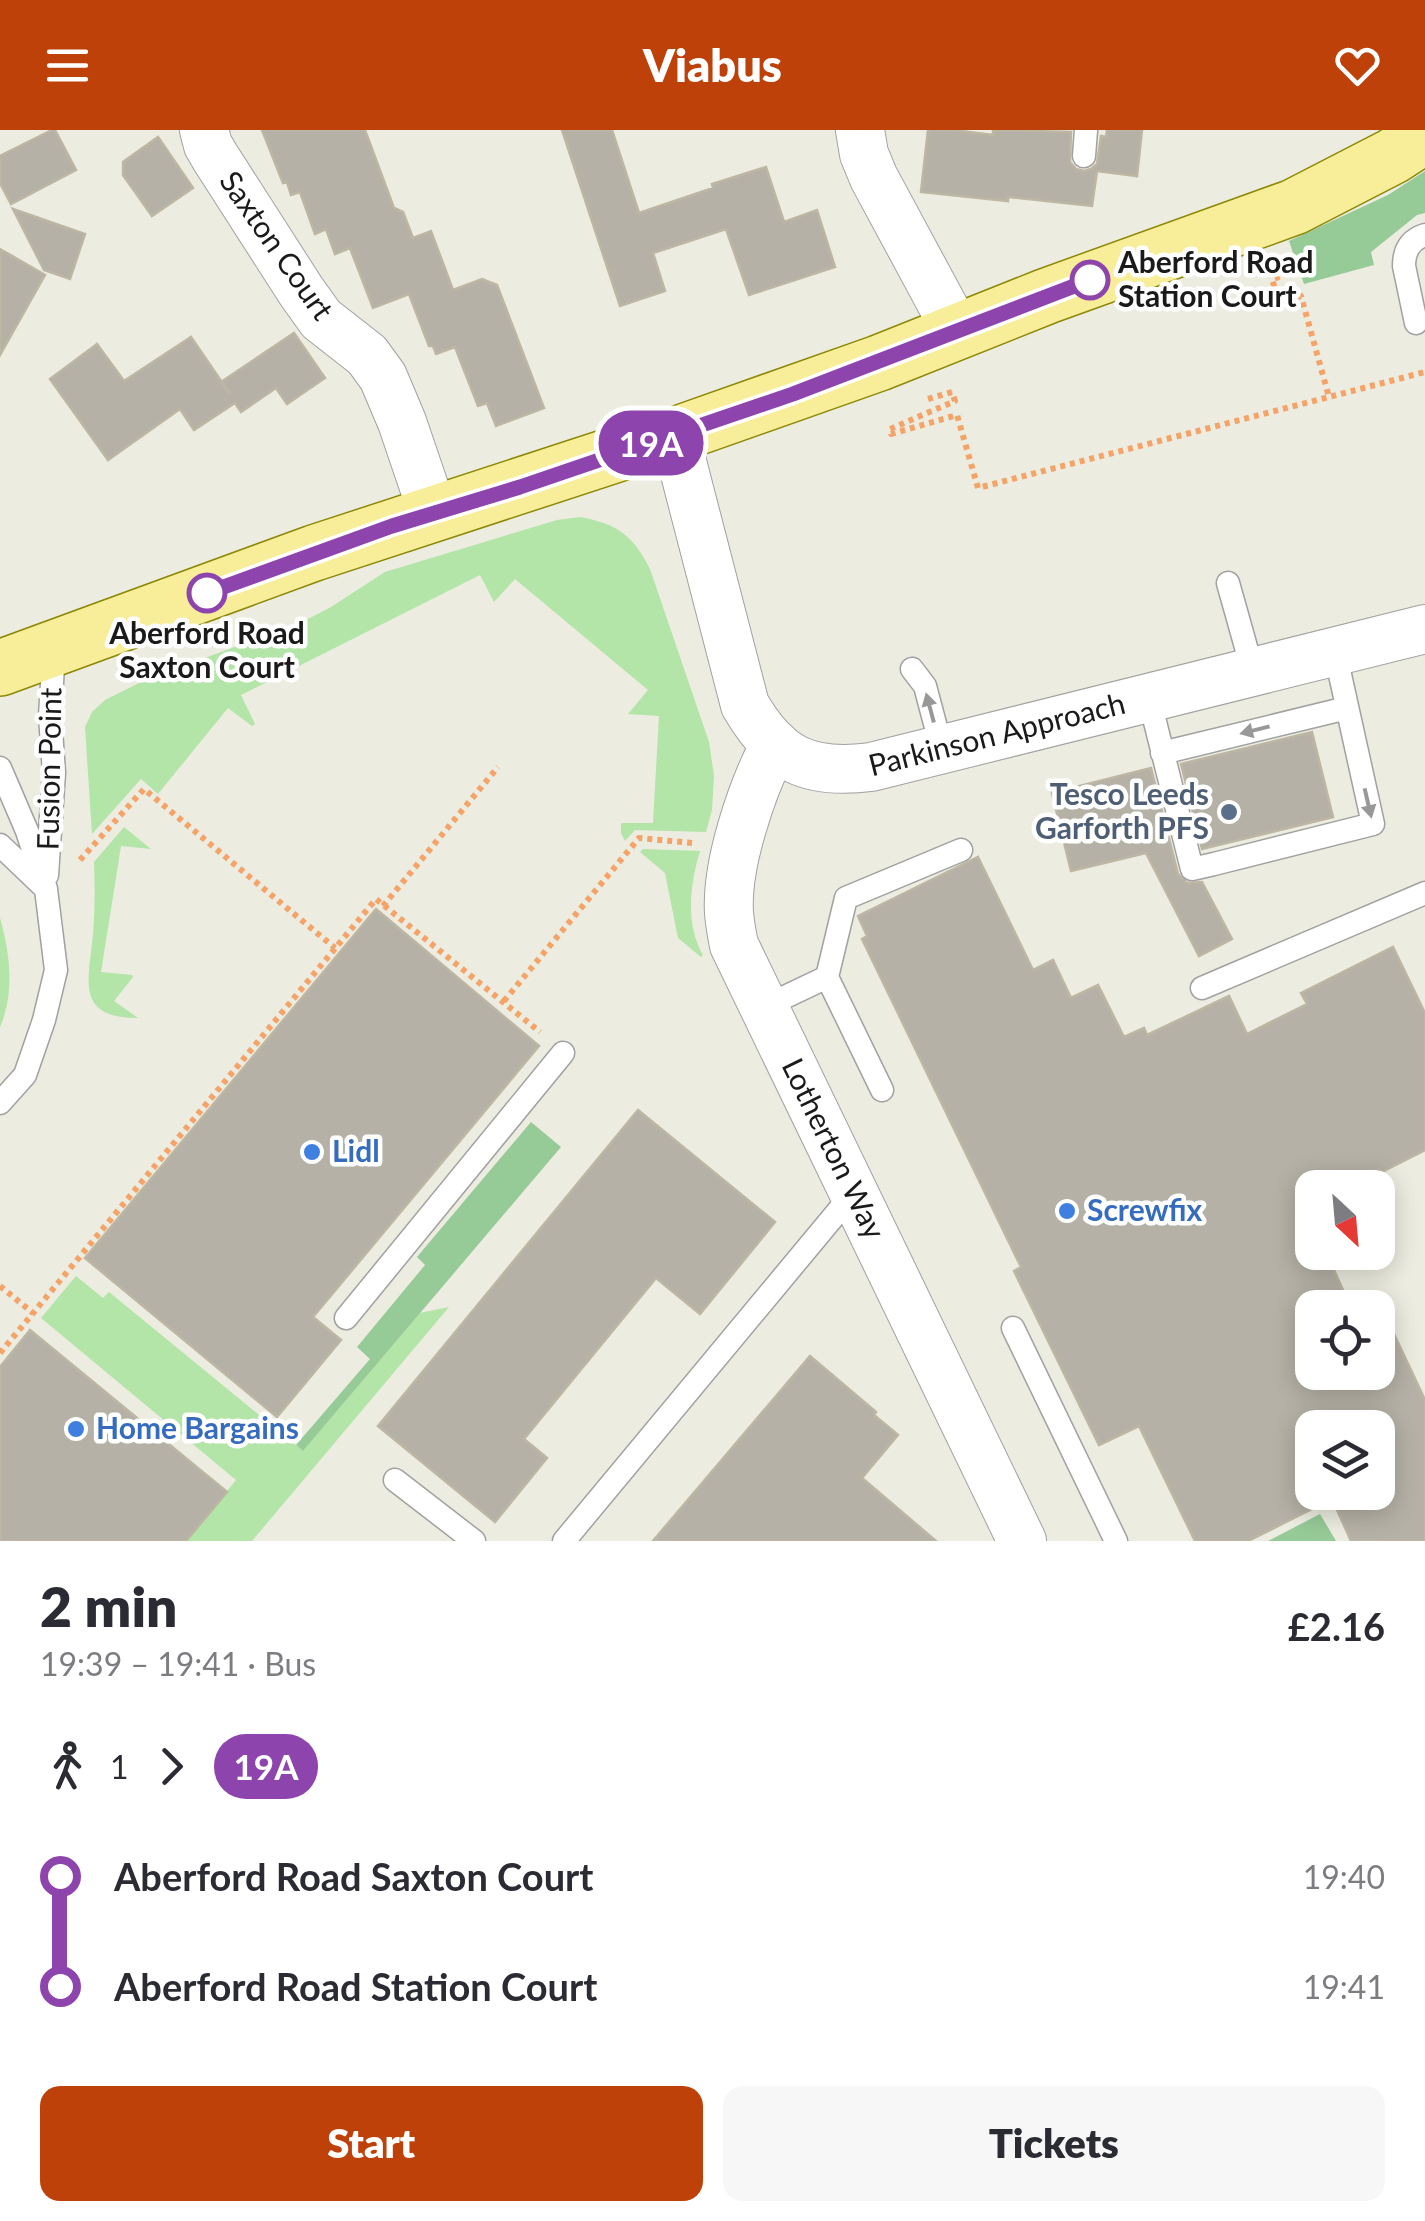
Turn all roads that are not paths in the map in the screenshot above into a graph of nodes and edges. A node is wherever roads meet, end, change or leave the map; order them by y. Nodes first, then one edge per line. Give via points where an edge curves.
1 (204, 130) edge
2 (860, 130) edge
3 (1086, 130) edge
4 (1425, 135) edge
5 (1084, 156) dead end
6 (1425, 235) edge
7 (1416, 323) dead end
8 (956, 330) junction
9 (675, 436) junction
10 (434, 514) junction
11 (1228, 583) dead end
12 (1425, 629) edge
13 (54, 650) junction
14 (1334, 652) junction
15 (0, 668) edge
16 (912, 669) dead end
17 (1253, 672) junction
18 (1149, 698) junction
19 (1347, 708) junction
20 (775, 744) junction
21 (942, 750) junction
22 (1162, 753) junction
23 (0, 768) edge
24 (0, 846) edge
25 (961, 850) dead end
26 (46, 889) junction
27 (1425, 893) edge
28 (827, 977) junction
29 (1202, 988) dead end
30 (764, 1007) junction
31 (563, 1053) road end
32 (882, 1090) dead end
33 (0, 1102) edge
34 (854, 1192) junction
35 (346, 1318) dead end
36 (1013, 1328) dead end
37 (394, 1480) dead end
38 (474, 1541) edge
39 (564, 1541) edge
40 (1022, 1541) edge
41 (1116, 1541) edge

1 - 10 street, Saxton Court via 214,157 301,292 383,378
2 - 8 street via 874,178
3 - 5 lane
4 - 8 main road via 1294,207
6 - 7 lane via 1413,240 1404,257
8 - 9 main road
9 - 10 main road
9 - 20 street, Parkinson Approach via 745,704
10 - 13 main road
11 - 17 lane
12 - 14 street, Parkinson Approach
13 - 15 main road
13 - 26 lane, Fusion Point
14 - 17 street, Parkinson Approach
14 - 19 lane
21 -> 16 lane via 925,686
17 - 18 street, Parkinson Approach
18 - 21 street, Parkinson Approach
18 - 22 lane
19 -> 22 lane
19 -> 22 lane via 1373,824 1202,867 1192,869
20 - 21 street, Parkinson Approach via 810,766 841,771
20 - 30 street, Lotherton Way via 738,847 729,912 734,945
23 - 26 lane, Fusion Point
24 - 26 lane, Fusion Point
25 - 28 lane via 846,898
26 - 33 lane, Fusion Point via 56,970 25,1075
27 - 29 lane
28 - 30 lane
28 - 32 lane
30 - 34 street, Lotherton Way
31 - 35 lane
34 - 39 lane
34 - 40 street, Lotherton Way
36 - 41 lane
37 - 38 lane

